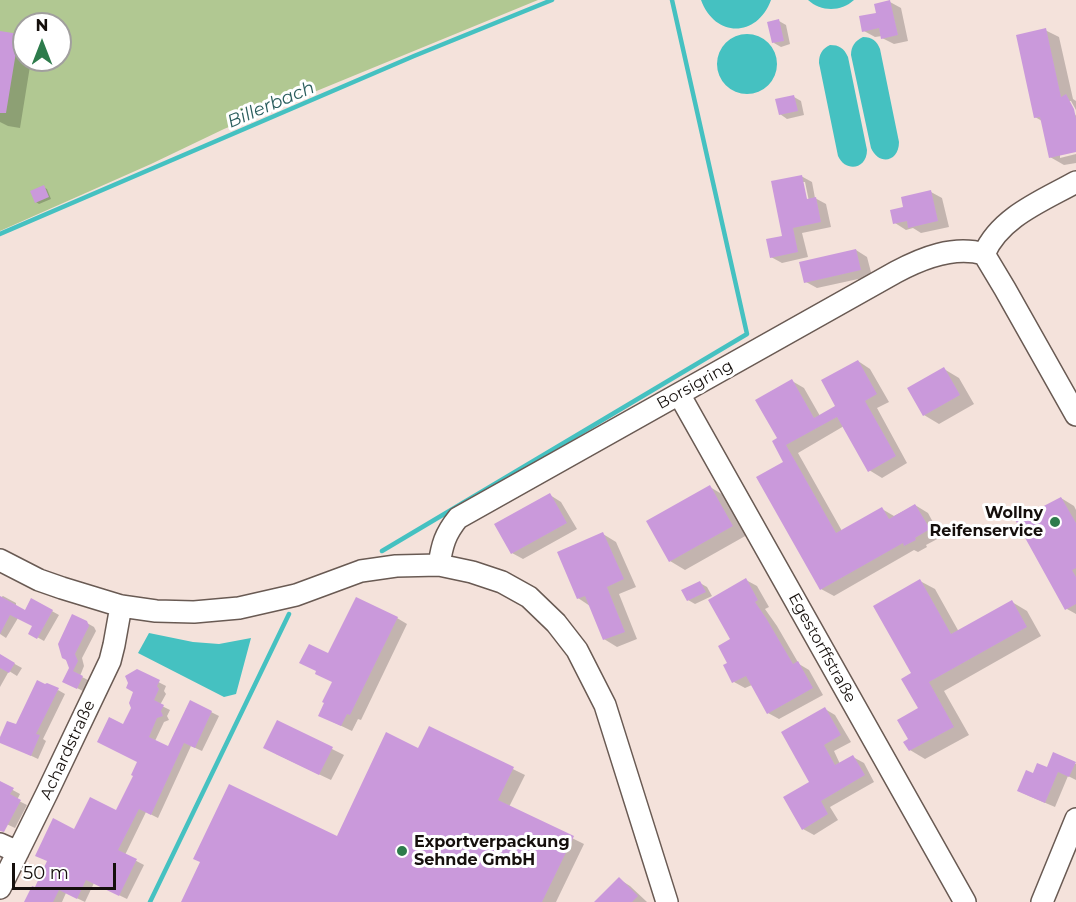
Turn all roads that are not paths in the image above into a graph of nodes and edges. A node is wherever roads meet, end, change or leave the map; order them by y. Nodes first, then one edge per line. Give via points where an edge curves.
1 (1076, 182) edge
2 (984, 254) junction
3 (679, 394) junction
4 (1076, 414) edge
5 (0, 560) edge
6 (440, 564) junction
7 (121, 606) junction
8 (1076, 819) edge
9 (9, 848) edge
10 (0, 888) edge
11 (667, 902) edge
12 (965, 902) edge
13 (1042, 902) edge

1 - 2 street via 1005,224
2 - 3 street, Borsigring via 948,252 906,267
2 - 4 street
3 - 6 street, Borsigring via 458,518 441,546
3 - 12 street, Egestorffstraße
5 - 7 street via 39,580
6 - 7 street via 361,571 296,595 239,608 194,612
6 - 11 street via 502,582 530,597 577,650 605,705
7 - 9 street, Achardstraße via 110,661
8 - 13 street
9 - 10 street, Achardstraße

